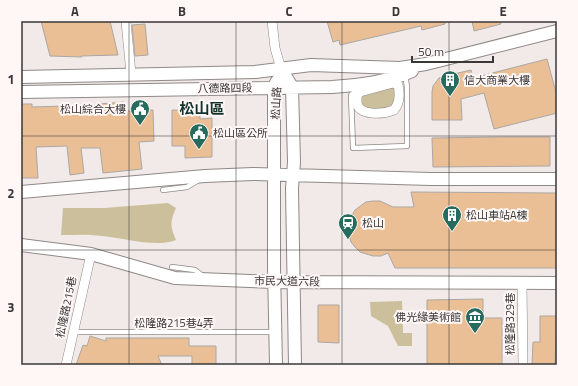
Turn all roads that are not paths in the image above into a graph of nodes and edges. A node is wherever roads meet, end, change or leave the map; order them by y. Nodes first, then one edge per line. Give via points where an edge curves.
1 (126, 21) edge
2 (272, 21) edge
3 (557, 31) edge
4 (281, 68) junction
5 (402, 71) junction
6 (131, 74) junction
7 (21, 77) edge
8 (274, 87) junction
9 (292, 87) junction
10 (360, 88) junction
11 (21, 92) edge
12 (275, 174) junction
13 (293, 175) junction
14 (205, 176) junction
15 (557, 179) edge
16 (163, 190) dead end
17 (21, 192) edge
18 (21, 245) edge
19 (91, 254) junction
20 (172, 267) dead end
21 (207, 280) junction
22 (274, 282) junction
23 (293, 282) junction
24 (522, 283) junction
25 (557, 283) edge
26 (73, 332) junction
27 (275, 332) junction
28 (66, 365) edge
29 (276, 365) edge
30 (295, 365) edge
31 (523, 365) edge

1 - 6 street
2 - 4 street via 275,48
3 - 5 main road, 八德路四段
4 - 5 main road, 八德路四段 via 311,65
4 - 6 main road, 八德路四段 via 255,72
4 - 8 main road, 松山路
4 - 9 main road, 松山路
5 - 10 main road, 八德路四段
5 - 10 lane via 407,87 407,146 353,148 351,95
6 - 7 main road, 八德路四段
8 - 9 main road, 八德路四段
8 - 11 main road, 八德路四段
8 - 12 main road, 松山路
9 - 10 main road, 八德路四段
9 - 13 main road, 松山路
10 - 10 street via 395,84 399,100 394,110 388,113 367,113 357,104
12 - 13 main road
12 - 14 main road
12 - 22 main road, 松山路
13 - 15 main road
13 - 23 main road, 松山路
14 - 16 lane via 187,187
14 - 17 main road
18 - 19 main road, 市民大道六段
19 - 21 main road, 市民大道六段 via 174,278
19 - 26 street, 松隆路215巷
20 - 21 lane via 195,270
21 - 22 main road, 市民大道六段
22 - 23 main road, 市民大道六段
22 - 27 main road, 松山路
23 - 24 main road, 市民大道六段
23 - 30 main road, 松山路
24 - 25 main road, 市民大道六段
24 - 31 street, 松隆路329巷
26 - 27 lane, 松隆路215巷4弄
26 - 28 street, 松隆路215巷
27 - 29 main road, 松山路

